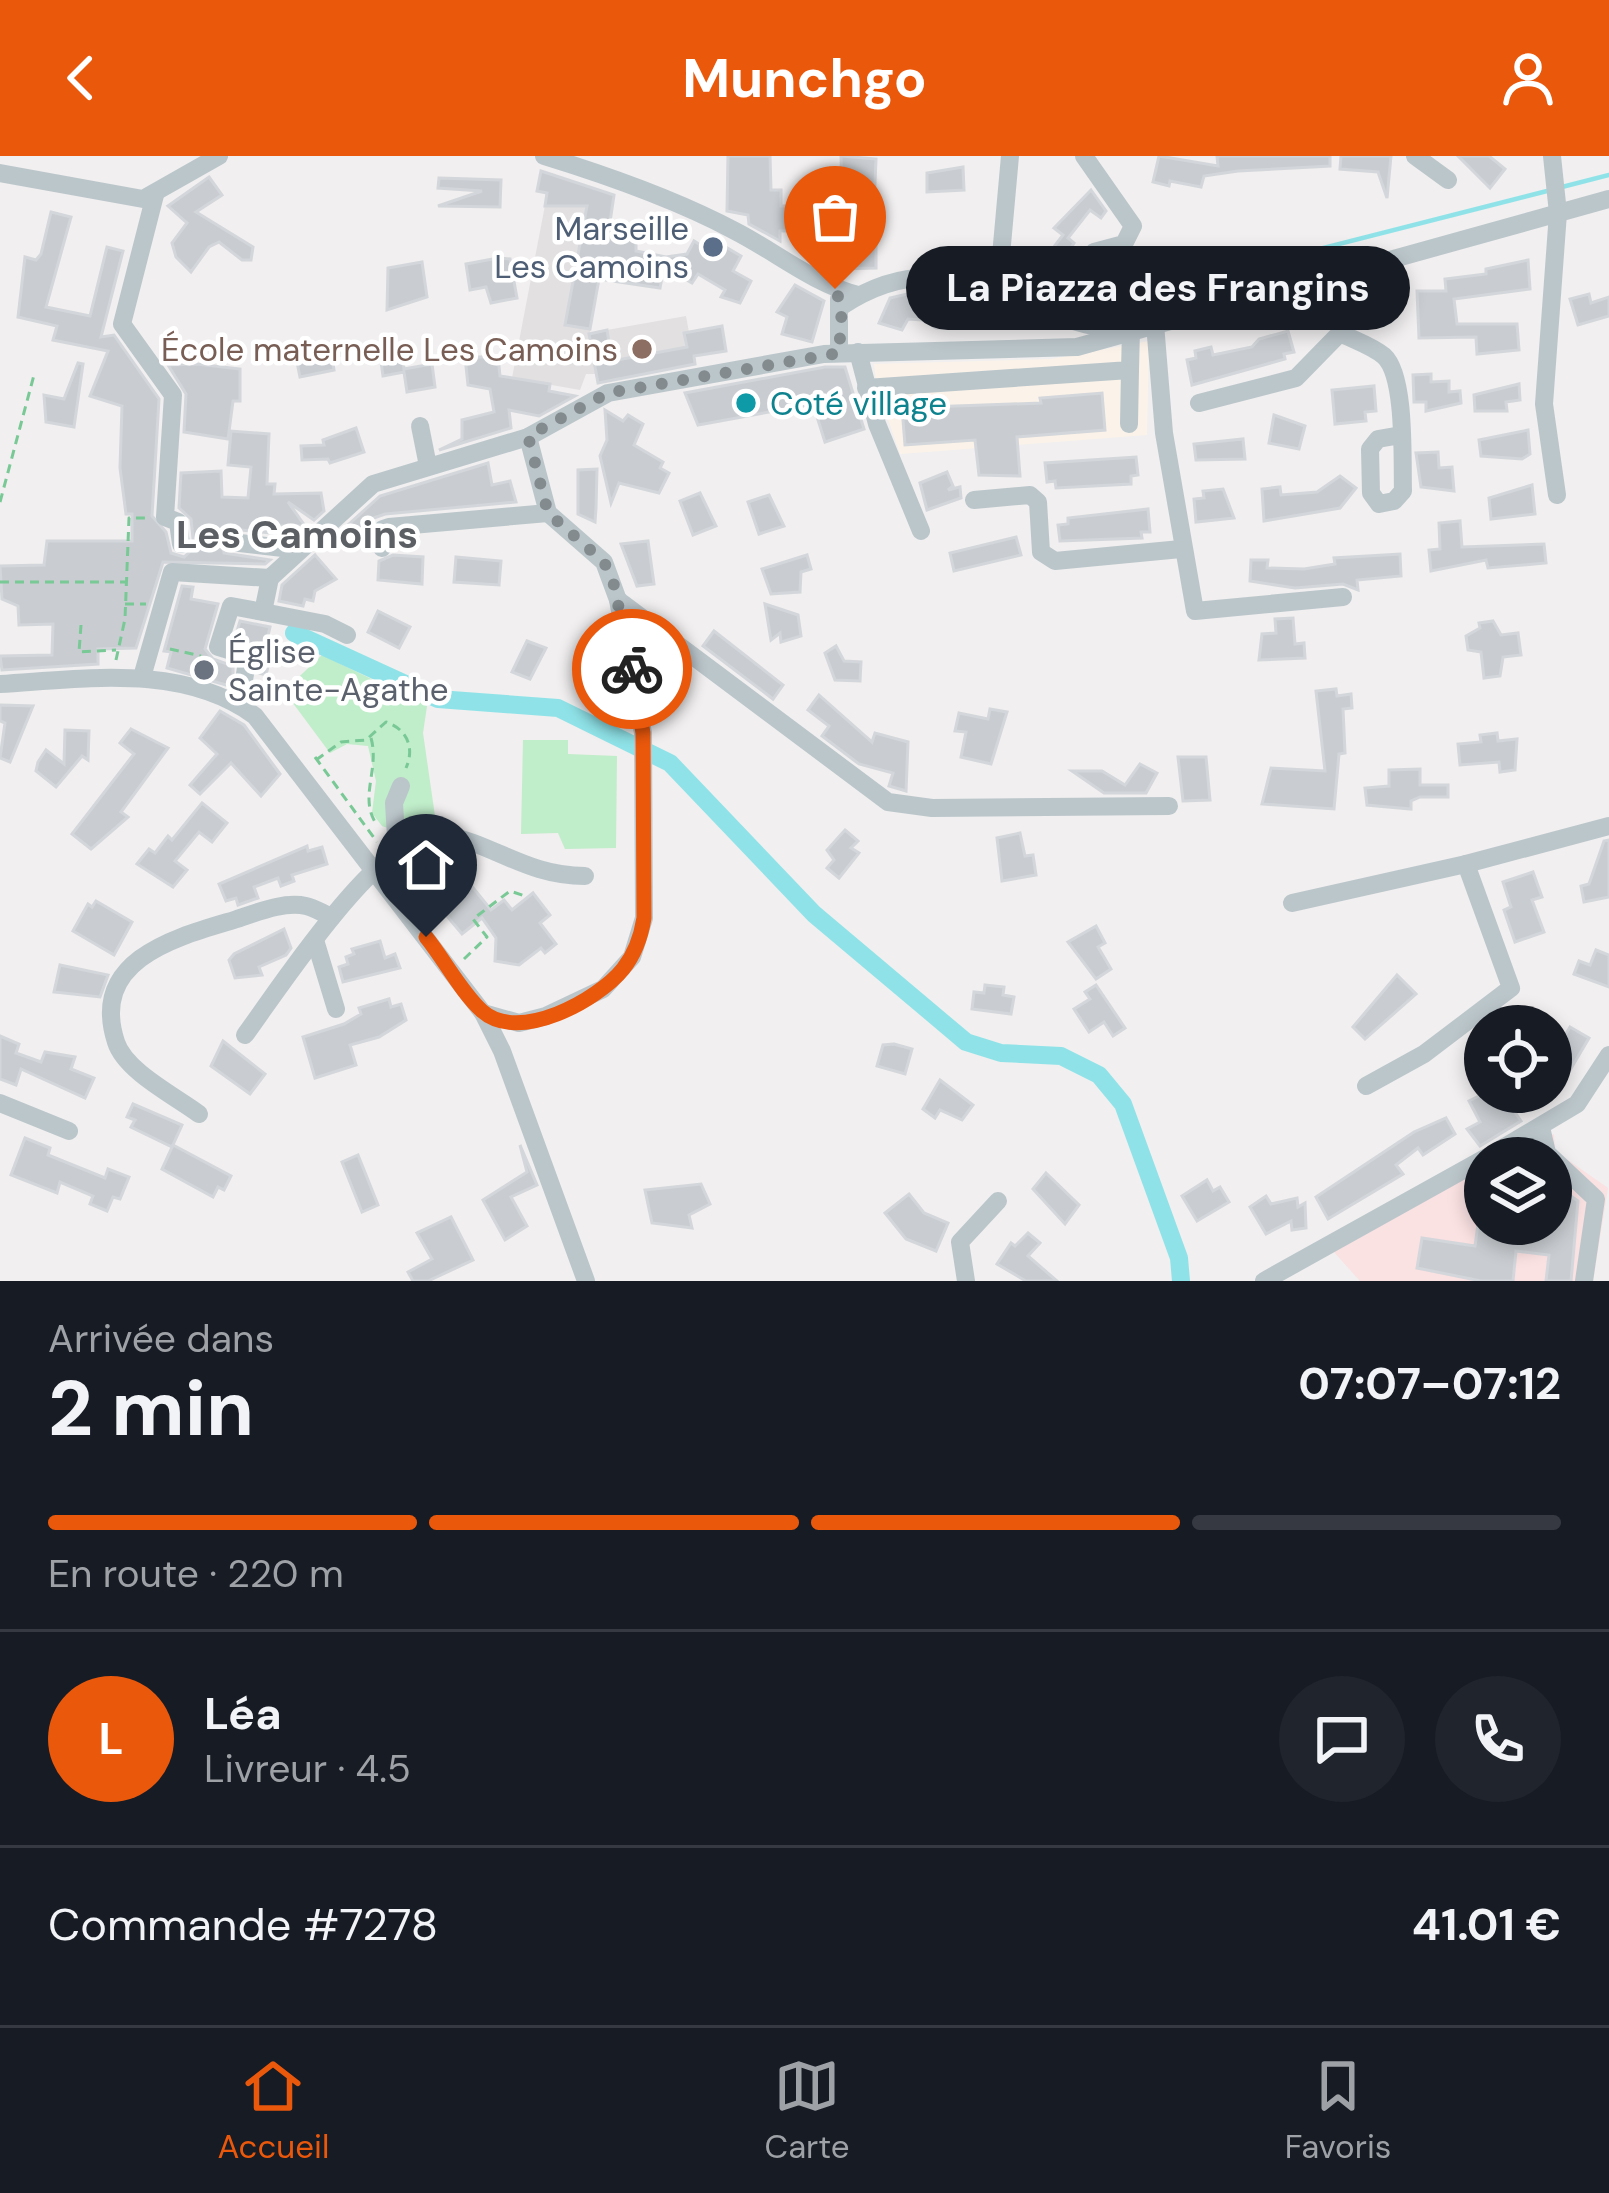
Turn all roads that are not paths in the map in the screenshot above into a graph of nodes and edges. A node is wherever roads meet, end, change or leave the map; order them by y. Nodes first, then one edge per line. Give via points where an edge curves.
1 (219, 156) edge
2 (544, 156) edge
3 (1010, 156) edge
4 (1084, 156) edge
5 (1415, 156) edge
6 (575, 161) edge
7 (1553, 165) edge
8 (0, 173) edge
9 (1448, 180) dead end
10 (155, 195) junction
11 (1609, 199) edge
12 (1558, 204) junction
13 (1094, 252) dead end
14 (1346, 272) junction
15 (998, 289) junction
16 (845, 297) junction
17 (1082, 324) junction
18 (1155, 324) junction
19 (1131, 330) junction
20 (1340, 333) junction
21 (1077, 346) junction
22 (859, 352) junction
23 (1130, 370) junction
24 (866, 388) junction
25 (1199, 403) dead end
26 (1129, 424) dead end
27 (420, 426) dead end
28 (1401, 435) dead end
29 (528, 436) junction
30 (428, 466) junction
31 (1556, 495) dead end
32 (974, 500) dead end
33 (548, 513) junction
34 (921, 532) dead end
35 (231, 542) dead end
36 (181, 544) dead end
37 (382, 548) dead end
38 (1181, 549) junction
39 (299, 550) junction
40 (270, 578) junction
41 (1343, 597) dead end
42 (618, 600) junction
43 (263, 612) junction
44 (347, 635) dead end
45 (156, 680) junction
46 (0, 684) edge
47 (241, 690) junction
48 (401, 786) road end
49 (1168, 806) dead end
50 (1609, 826) edge
51 (387, 861) junction
52 (1466, 864) junction
53 (585, 876) dead end
54 (1292, 903) dead end
55 (332, 917) junction
56 (315, 940) junction
57 (336, 1009) dead end
58 (483, 1013) junction
59 (245, 1035) dead end
60 (1609, 1055) edge
61 (1366, 1086) dead end
62 (0, 1103) edge
63 (199, 1114) dead end
64 (1541, 1127) junction
65 (69, 1131) dead end
66 (1523, 1137) edge
67 (1464, 1170) edge
68 (998, 1201) dead end
69 (586, 1281) edge
70 (966, 1281) edge
71 (1264, 1281) edge
72 (1584, 1281) edge

1 - 10 street
2 - 6 street
3 - 15 street
4 - 13 street via 1133,226 1124,244
5 - 9 street
6 - 16 street via 734,230
7 - 12 street
8 - 10 street via 120,199
10 - 36 street via 124,333 173,395 165,517 178,522
11 - 12 street
12 - 14 street
12 - 31 street via 1544,404
14 - 18 street
14 - 20 street
15 - 16 street via 916,277
15 - 17 street
16 - 22 street
17 - 19 street
17 - 21 street
18 - 19 street
18 - 38 street
19 - 21 street
19 - 23 street
20 - 25 street via 1296,378
20 - 28 street via 1392,365
21 - 22 street
22 - 24 street
22 - 29 street via 608,393
23 - 24 street
23 - 26 street
24 - 34 street
27 - 30 street
29 - 30 street
29 - 33 street
30 - 39 street via 373,484
32 - 38 street via 1030,495 1038,502 1041,553 1055,561
33 - 37 street via 389,527
33 - 42 street via 604,562
35 - 39 street
38 - 41 street via 1200,613
39 - 40 street
40 - 43 street
40 - 45 street via 172,572
42 - 49 street via 888,802
42 - 58 street via 643,733 644,918 632,957 603,989 546,1016 519,1023
43 - 44 street
43 - 47 street via 231,606 218,647 248,656
45 - 46 street
45 - 47 street
47 - 51 street via 255,716
48 - 51 street
50 - 52 street
51 - 53 street via 422,836 447,835 542,874
51 - 55 street
51 - 58 street
52 - 54 street
52 - 61 street via 1511,988
55 - 56 street
55 - 63 street via 304,905 279,907 164,941 128,970 113,1015 116,1043
56 - 57 street
56 - 59 street
58 - 69 street
60 - 64 street via 1591,1090
62 - 65 street
64 - 66 street
64 - 72 street via 1547,1153 1596,1198
67 - 71 street
68 - 70 street via 960,1242

